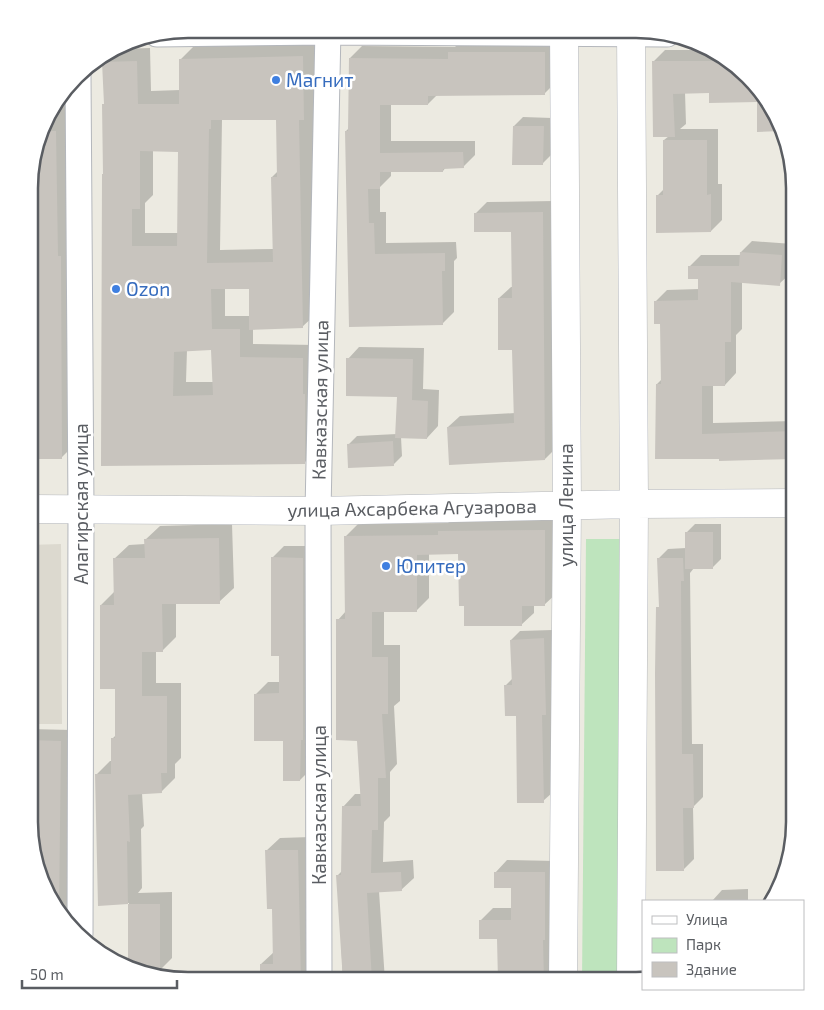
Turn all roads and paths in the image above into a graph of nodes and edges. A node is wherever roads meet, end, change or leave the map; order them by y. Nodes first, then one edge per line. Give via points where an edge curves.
1 (328, 38) edge
2 (564, 38) edge
3 (630, 38) edge
4 (78, 86) edge
5 (786, 503) edge
6 (634, 504) junction
7 (567, 505) junction
8 (38, 509) edge
9 (82, 510) junction
10 (318, 511) junction
11 (80, 928) edge
12 (319, 972) edge
13 (563, 972) edge
14 (632, 972) edge

1 - 10 street, Кавказская улица
2 - 7 street, улица Ленина
3 - 6 street
4 - 9 street, Алагирская улица
5 - 6 street, улица Ахсарбека Агузарова
6 - 7 street, улица Ахсарбека Агузарова
6 - 14 street
7 - 10 street, улица Ахсарбека Агузарова
7 - 13 street, улица Ленина
8 - 9 street, улица Ахсарбека Агузарова
9 - 10 street, улица Ахсарбека Агузарова
9 - 11 street, Алагирская улица
10 - 12 street, Кавказская улица

